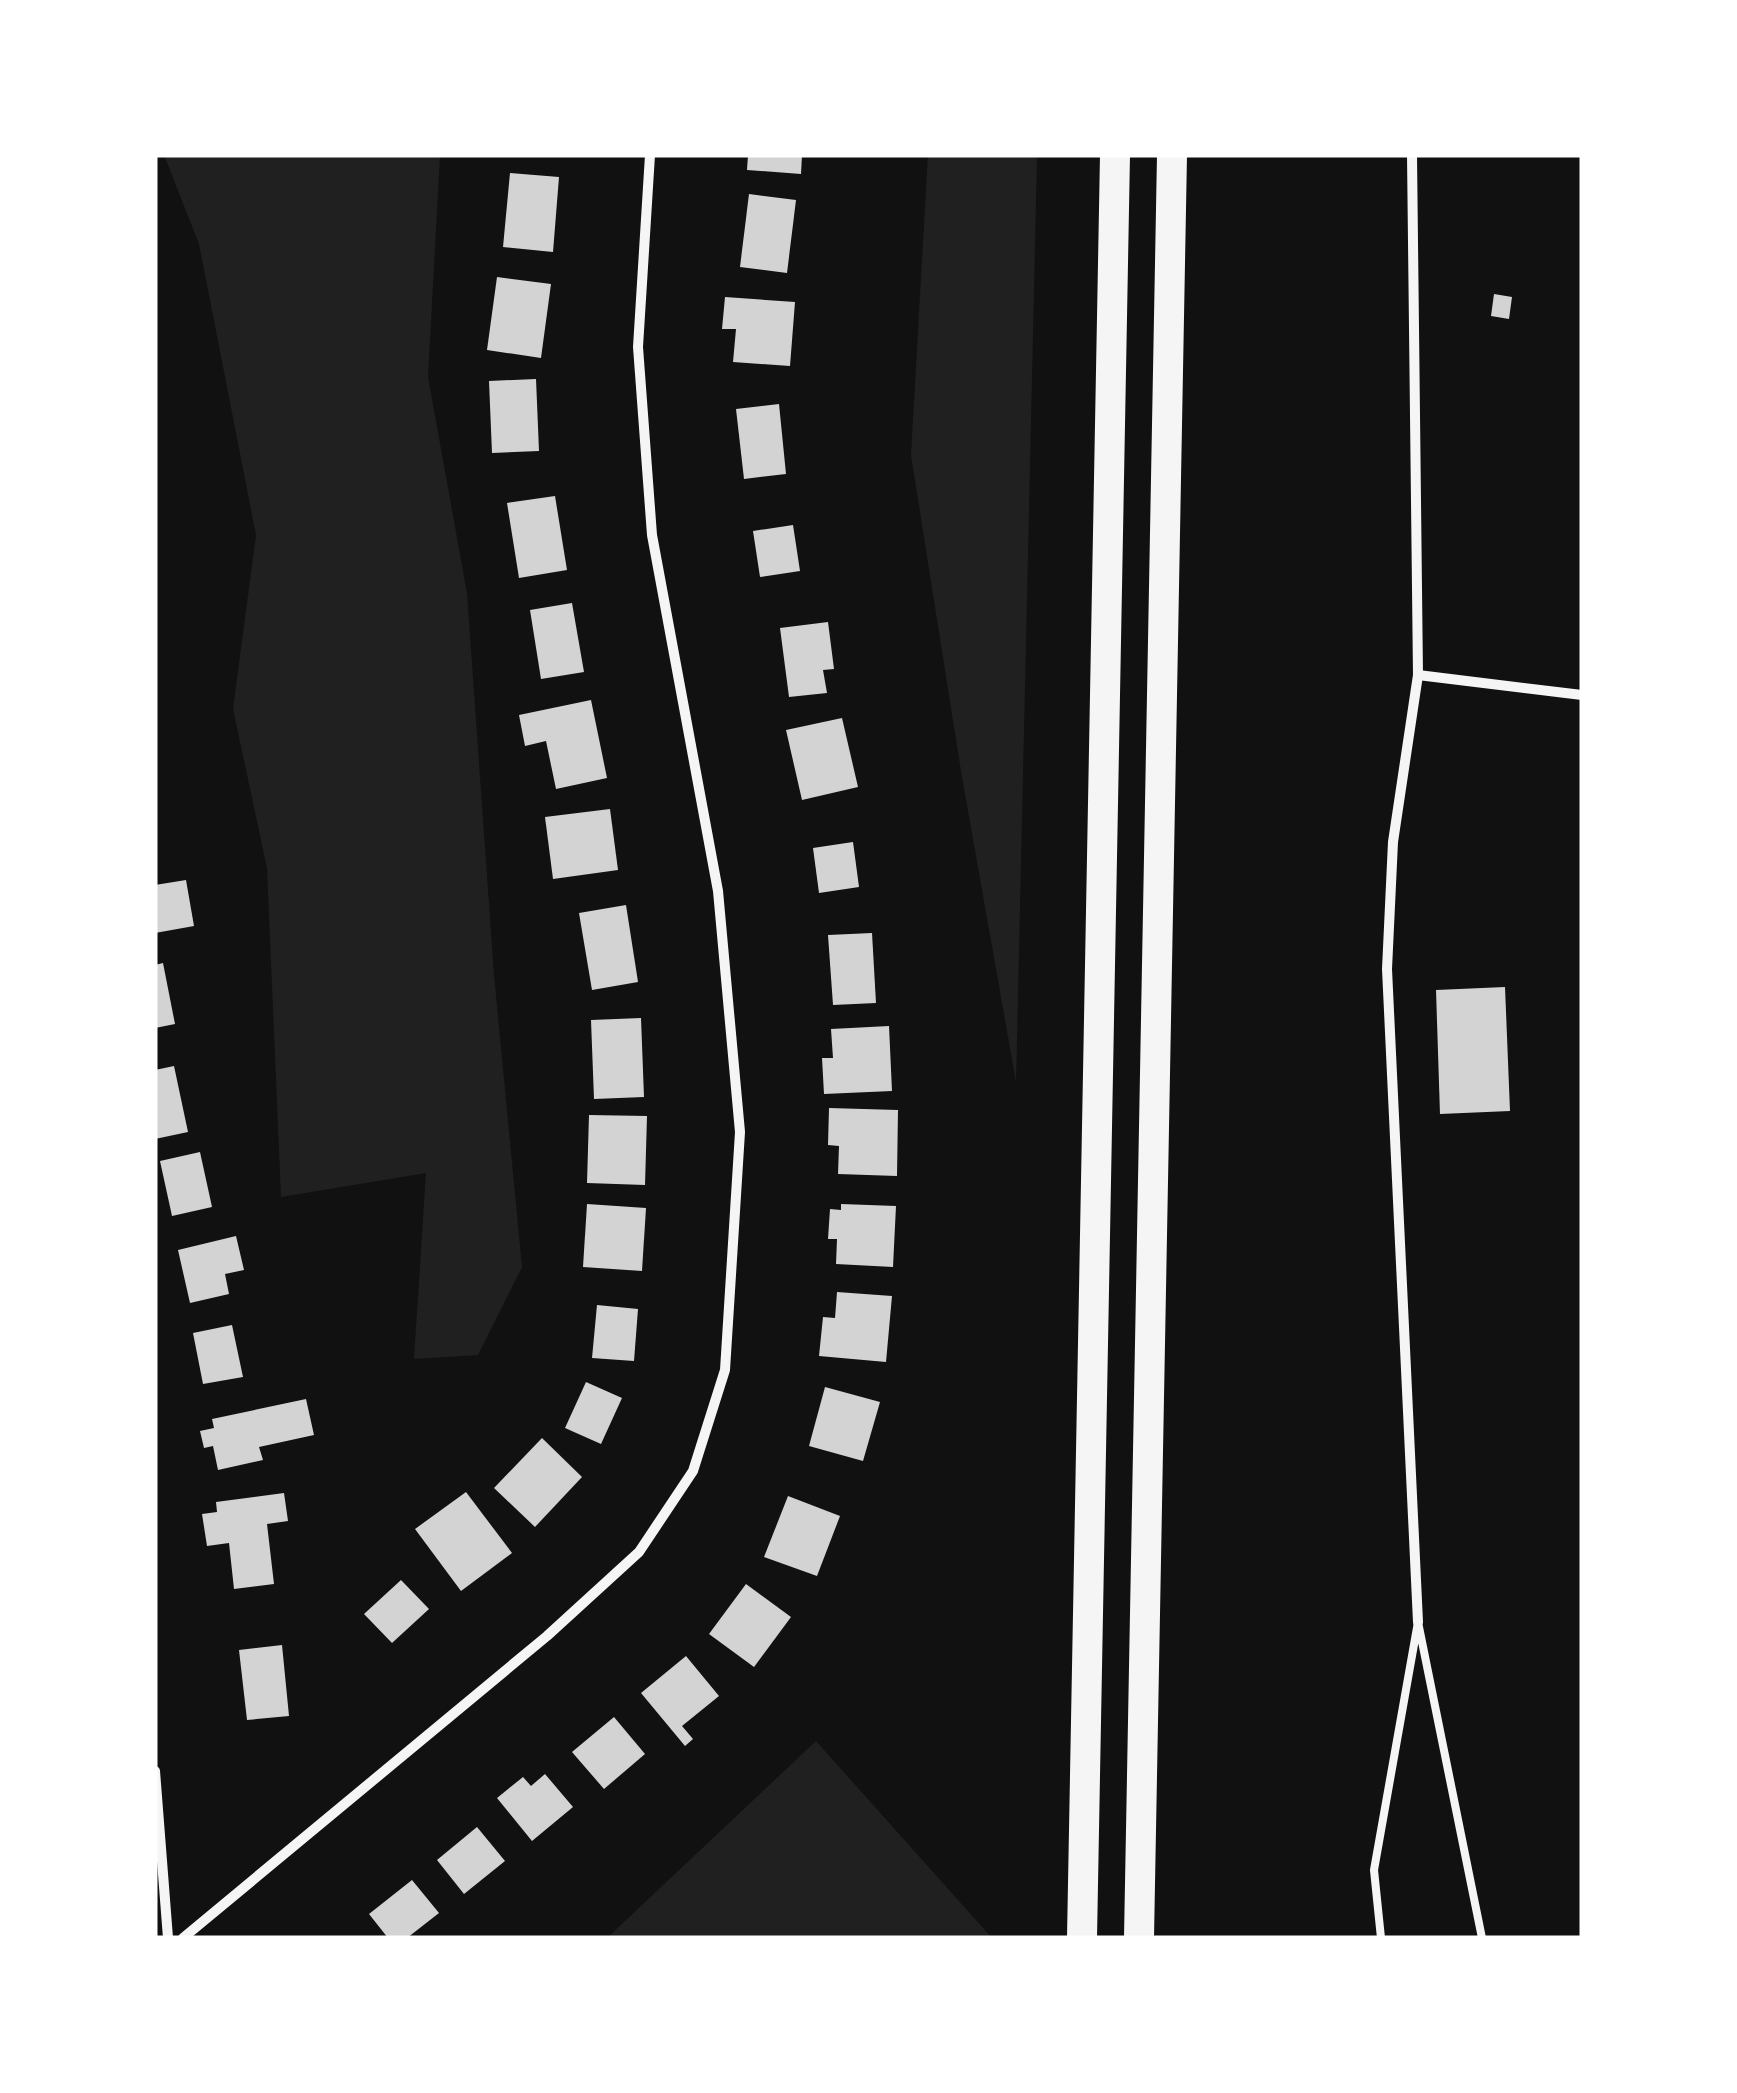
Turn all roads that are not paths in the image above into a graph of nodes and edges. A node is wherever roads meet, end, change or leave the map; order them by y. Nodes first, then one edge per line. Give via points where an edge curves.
1 (650, 155) edge
2 (1114, 155) edge
3 (1172, 155) edge
4 (1412, 155) edge
5 (1418, 675) junction
6 (1582, 696) edge
7 (1418, 1622) junction
8 (155, 1771) edge
9 (168, 1938) edge
10 (183, 1938) edge
11 (1082, 1938) edge
12 (1138, 1938) edge
13 (1381, 1938) edge
14 (1482, 1938) edge

1 - 10 street via 638,347 652,535 718,891 740,1132 725,1370 693,1471 638,1552 547,1636
2 - 11 highway
3 - 12 highway
4 - 5 street
5 - 6 street
5 - 7 street via 1393,842 1387,969
7 - 13 lane via 1374,1870
7 - 14 lane
8 - 9 street

